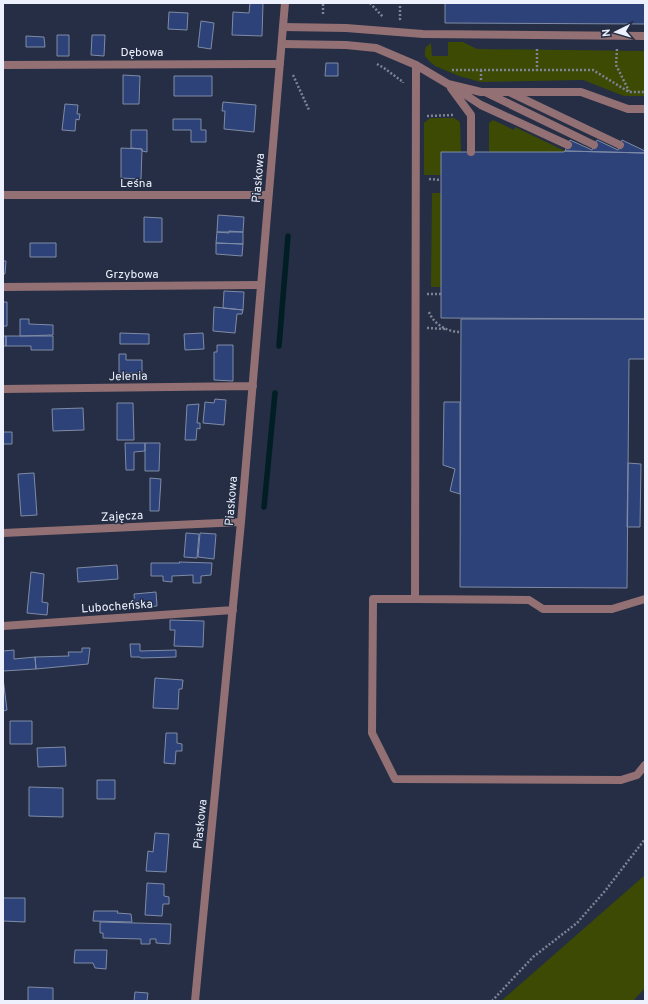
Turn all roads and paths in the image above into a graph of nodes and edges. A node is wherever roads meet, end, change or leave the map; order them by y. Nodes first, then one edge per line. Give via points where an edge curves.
1 (285, 3) edge
2 (370, 3) edge
3 (385, 19) dead end
4 (283, 27) junction
5 (617, 36) junction
6 (645, 36) edge
7 (282, 44) junction
8 (387, 63) dead end
9 (280, 64) junction
10 (3, 65) edge
11 (416, 66) junction
12 (290, 70) dead end
13 (449, 70) dead end
14 (448, 84) junction
15 (403, 89) dead end
16 (485, 92) junction
17 (509, 92) junction
18 (629, 92) junction
19 (645, 92) edge
20 (416, 109) junction
21 (645, 109) edge
22 (309, 110) dead end
23 (471, 115) junction
24 (568, 145) dead end
25 (594, 145) dead end
26 (620, 145) dead end
27 (471, 152) dead end
28 (429, 172) dead end
29 (441, 180) dead end
30 (3, 195) edge
31 (268, 195) junction
32 (261, 285) junction
33 (3, 287) edge
34 (441, 294) dead end
35 (427, 300) dead end
36 (427, 306) dead end
37 (461, 332) dead end
38 (252, 386) junction
39 (3, 389) edge
40 (242, 522) junction
41 (3, 533) edge
42 (645, 598) edge
43 (415, 599) junction
44 (233, 610) junction
45 (3, 626) edge
46 (645, 765) edge
47 (645, 839) edge
48 (195, 1001) edge
49 (492, 1001) edge

1 - 4 street, Piaskowa
2 - 3 path
4 - 5 street via 346,28 423,34
4 - 7 street, Piaskowa
5 - 6 street
5 - 18 path via 616,65
7 - 9 street, Piaskowa
7 - 11 street via 376,48
8 - 15 path via 372,62 403,82
9 - 10 street, Dębowa
9 - 31 street, Piaskowa
11 - 14 street
11 - 20 street
12 - 22 path
13 - 18 path via 593,70
14 - 16 street
14 - 23 street
14 - 24 street via 481,105
16 - 17 street
16 - 25 street
17 - 21 street via 581,92 628,109
17 - 26 street
18 - 19 path
20 - 23 path via 421,116
20 - 43 street
23 - 27 street
28 - 29 path via 429,180
30 - 31 street, Leśna
31 - 32 street, Piaskowa
32 - 33 street, Grzybowa
32 - 38 street, Piaskowa
34 - 35 path via 427,294
36 - 37 path via 431,318 437,323 454,332
38 - 39 street, Jelenia
38 - 40 street, Piaskowa
40 - 41 street, Zajęcza
40 - 44 street, Piaskowa
42 - 43 street via 612,609 543,609 529,600
43 - 46 street via 373,599 372,733 395,779 621,780 637,775
44 - 45 street, Lubocheńska
44 - 48 street, Piaskowa
47 - 49 path via 577,924 533,957

